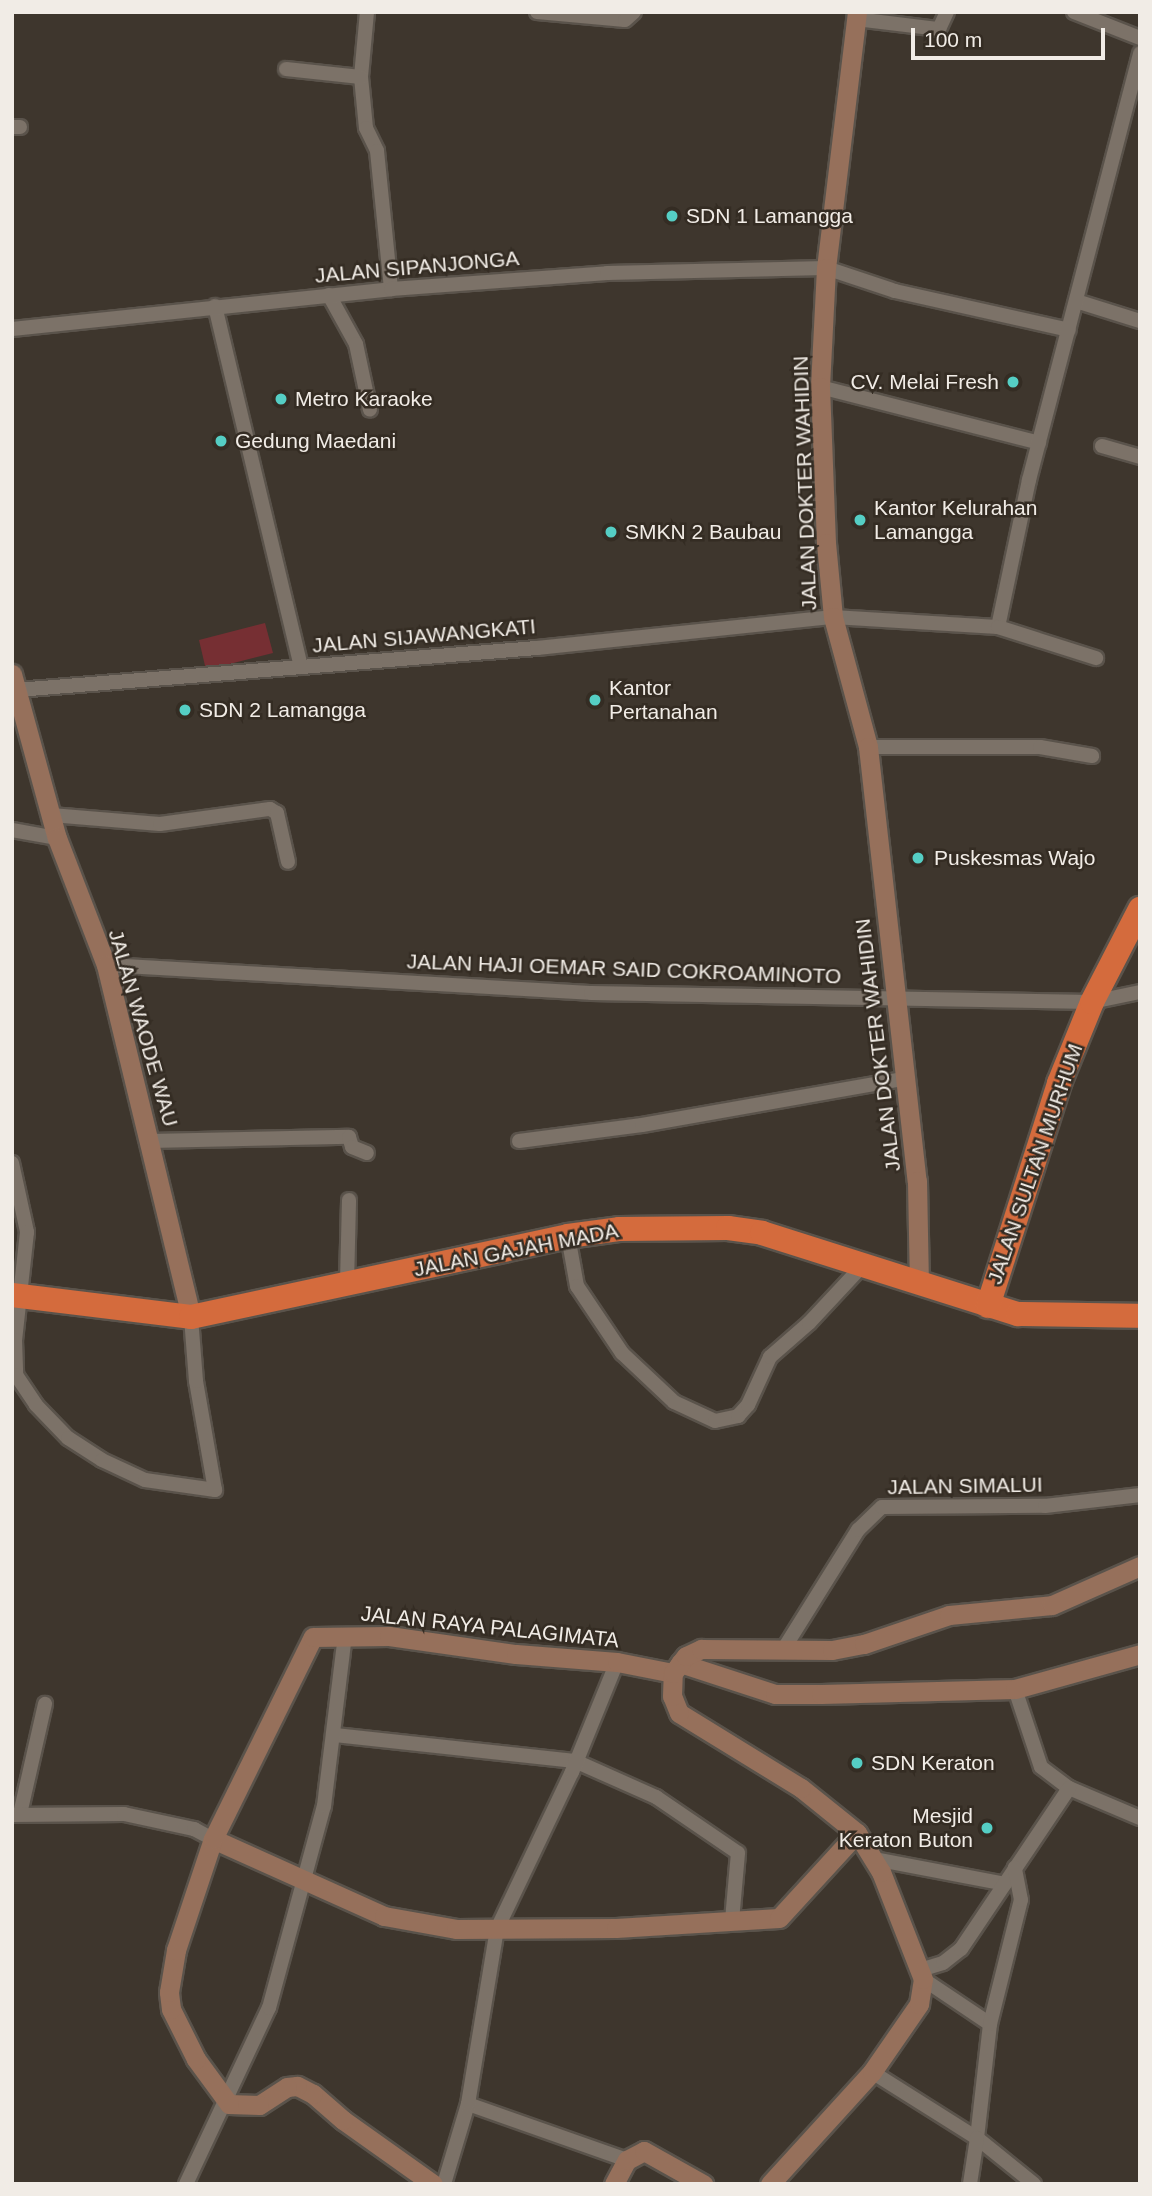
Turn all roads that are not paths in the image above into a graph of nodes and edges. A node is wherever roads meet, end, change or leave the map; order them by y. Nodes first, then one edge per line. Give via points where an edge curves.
1 (367, 12) edge
2 (537, 12) edge
3 (634, 12) edge
4 (947, 12) edge
5 (1074, 12) edge
6 (857, 15) edge
7 (1140, 37) edge
8 (1140, 53) edge
9 (286, 69) dead end
10 (361, 77) junction
11 (826, 268) junction
12 (391, 289) junction
13 (329, 295) junction
14 (1076, 302) junction
15 (215, 306) junction
16 (1140, 321) edge
17 (12, 329) edge
18 (1069, 330) junction
19 (820, 387) junction
20 (370, 410) dead end
21 (1039, 443) junction
22 (1101, 446) dead end
23 (1140, 457) edge
24 (833, 617) junction
25 (998, 627) junction
26 (1096, 659) dead end
27 (301, 667) junction
28 (14, 681) edge
29 (868, 747) junction
30 (1092, 756) dead end
31 (51, 815) junction
32 (12, 830) edge
33 (57, 838) junction
34 (288, 862) dead end
35 (1140, 909) edge
36 (106, 965) junction
37 (1140, 992) edge
38 (894, 1000) junction
39 (1093, 1002) junction
40 (902, 1079) junction
41 (150, 1141) junction
42 (519, 1141) dead end
43 (367, 1153) dead end
44 (12, 1163) edge
45 (349, 1200) dead end
46 (568, 1236) junction
47 (864, 1264) junction
48 (919, 1282) junction
49 (347, 1283) junction
50 (16, 1295) edge
51 (988, 1306) junction
52 (1140, 1316) edge
53 (191, 1317) junction
54 (1140, 1495) edge
55 (1140, 1566) edge
56 (345, 1636) junction
57 (783, 1650) junction
58 (1140, 1654) edge
59 (617, 1661) junction
60 (676, 1668) junction
61 (1015, 1689) junction
62 (45, 1704) dead end
63 (335, 1735) junction
64 (575, 1761) junction
65 (1069, 1788) junction
66 (16, 1814) edge
67 (1140, 1818) edge
68 (856, 1833) junction
69 (213, 1839) junction
70 (874, 1859) junction
71 (1015, 1868) junction
72 (302, 1882) junction
73 (1005, 1884) junction
74 (732, 1920) junction
75 (497, 1929) junction
76 (921, 1974) junction
77 (990, 2024) junction
78 (872, 2072) junction
79 (225, 2101) junction
80 (468, 2104) junction
81 (977, 2138) junction
82 (627, 2160) junction
83 (186, 2184) edge
84 (433, 2184) edge
85 (444, 2184) edge
86 (614, 2184) edge
87 (703, 2184) edge
88 (770, 2184) edge
89 (970, 2184) edge
90 (1034, 2184) edge

1 - 10 street
2 - 3 street via 625,20
4 - 6 street via 939,29
5 - 7 street
6 - 11 street, JALAN DOKTER WAHIDIN
8 - 14 street
9 - 10 street
10 - 12 street via 366,128 377,151
11 - 12 street, JALAN SIPANJONGA via 607,274
11 - 18 street via 895,291
11 - 19 street, JALAN DOKTER WAHIDIN
12 - 13 street, JALAN SIPANJONGA
13 - 15 street, JALAN SIPANJONGA
13 - 20 street via 356,344
14 - 16 street
14 - 18 street
15 - 17 street, JALAN SIPANJONGA
15 - 27 street
18 - 21 street
19 - 21 street
19 - 24 street, JALAN DOKTER WAHIDIN
21 - 25 street
22 - 23 street
24 - 25 street, JALAN SIJAWANGKATI
24 - 27 street, JALAN SIJAWANGKATI
24 - 29 street, JALAN DOKTER WAHIDIN
25 - 26 street, JALAN SIJAWANGKATI
27 - 28 street, JALAN SIJAWANGKATI
28 - 31 street, JALAN WAODE WAU
29 - 30 street via 1040,747
29 - 38 street, JALAN DOKTER WAHIDIN
31 - 33 street, JALAN WAODE WAU
31 - 34 street via 160,824 270,809 277,813
32 - 33 street
33 - 36 street, JALAN WAODE WAU
35 - 39 highway, JALAN SULTAN MURHUM
36 - 38 street, JALAN HAJI OEMAR SAID COKROAMINOTO via 591,993
36 - 41 street, JALAN WAODE WAU
37 - 39 street, JALAN HAJI OEMAR SAID COKROAMINOTO
38 - 39 street, JALAN HAJI OEMAR SAID COKROAMINOTO
38 - 40 street, JALAN DOKTER WAHIDIN
39 - 51 highway, JALAN SULTAN MURHUM via 1059,1083
40 - 42 street via 642,1125
40 - 48 street, JALAN DOKTER WAHIDIN via 917,1181
41 - 43 street via 349,1137 352,1147
41 - 53 street, JALAN WAODE WAU
44 - 50 street via 26,1248
45 - 49 street
46 - 47 highway, JALAN GAJAH MADA via 619,1229 728,1228 762,1233
46 - 47 street via 577,1286 622,1353 674,1402 715,1422 738,1416 748,1405 769,1357
46 - 49 highway, JALAN GAJAH MADA
47 - 48 highway, JALAN GAJAH MADA
48 - 51 highway, JALAN GAJAH MADA
49 - 53 highway, JALAN GAJAH MADA
50 - 53 highway, JALAN GAJAH MADA
50 - 53 street via 16,1375 36,1405 68,1438 145,1480 215,1490 196,1381
51 - 52 highway, JALAN GAJAH MADA via 1051,1317
54 - 57 street, JALAN SIMALUI via 1045,1506 882,1507 858,1530
55 - 57 street via 1052,1605 949,1615 832,1650
56 - 59 street, JALAN RAYA PALAGIMATA via 389,1636 516,1654
56 - 63 street
56 - 69 street, JALAN RAYA PALAGIMATA via 317,1636 307,1643
57 - 60 street via 701,1649
58 - 61 street, JALAN RAYA PALAGIMATA
59 - 60 street, JALAN RAYA PALAGIMATA
59 - 64 street
60 - 61 street, JALAN RAYA PALAGIMATA via 775,1694
60 - 68 street via 672,1696 679,1713 801,1788
61 - 65 street via 1041,1767
62 - 66 street
63 - 64 street
63 - 72 street via 320,1827
64 - 74 street via 656,1797 734,1849 738,1856
64 - 75 street
65 - 67 street
65 - 71 street
66 - 69 street via 124,1814 194,1829
68 - 70 street
68 - 74 street via 788,1912 779,1918
69 - 72 street
69 - 79 street via 176,1950 169,1992 171,2009 196,2059
70 - 73 street
70 - 76 street
71 - 73 street
71 - 77 street via 1021,1900
72 - 75 street via 384,1916 456,1929
72 - 79 street via 269,2008
73 - 76 street via 961,1949
74 - 75 street
75 - 80 street
76 - 77 street
76 - 78 street via 919,2004
77 - 81 street
78 - 81 street
78 - 88 street
79 - 83 street
79 - 84 street via 236,2106 259,2105 287,2087 297,2086
80 - 82 street
80 - 85 street
81 - 89 street
81 - 90 street
82 - 86 street
82 - 87 street via 636,2152 650,2152

